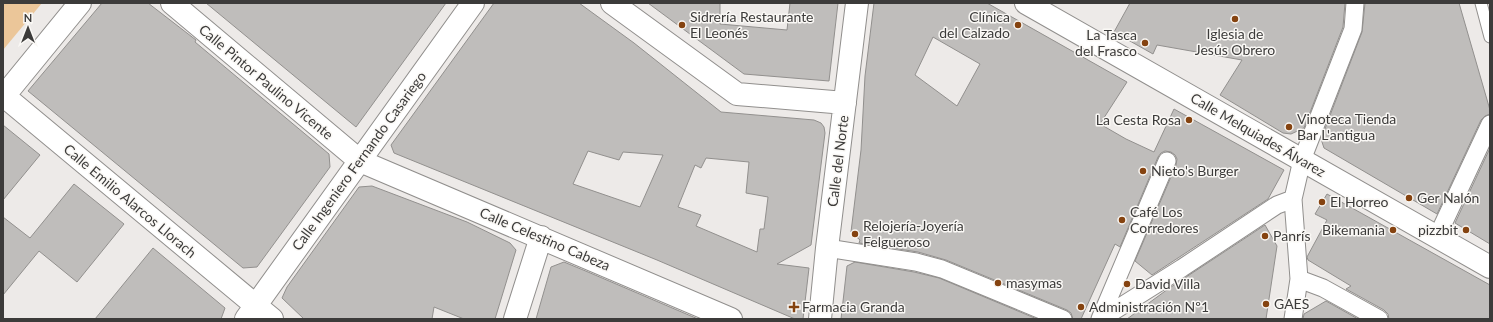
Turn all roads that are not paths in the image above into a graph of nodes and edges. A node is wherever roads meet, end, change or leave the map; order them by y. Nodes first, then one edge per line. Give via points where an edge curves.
1 (80, 3) edge
2 (172, 3) edge
3 (473, 3) edge
4 (612, 3) edge
5 (857, 3) edge
6 (1026, 3) edge
7 (1355, 3) edge
8 (1480, 3) edge
9 (1490, 37) edge
10 (4, 96) edge
11 (845, 103) junction
12 (1490, 124) edge
13 (1302, 160) junction
14 (360, 161) junction
15 (1167, 161) dead end
16 (1293, 199) junction
17 (1437, 236) junction
18 (541, 237) junction
19 (827, 248) junction
20 (1490, 266) edge
21 (1299, 279) junction
22 (257, 315) edge
23 (515, 319) edge
24 (731, 319) edge
25 (820, 319) edge
26 (1063, 319) edge
27 (1100, 319) edge
28 (1293, 319) edge
29 (1379, 319) edge

1 - 10 street
2 - 14 street, Calle Pintor Paulino Vicente
3 - 14 street, Calle Ingeniero Fernando Casariego
4 - 11 street via 737,94
5 - 11 street, Calle del Norte
6 - 13 street, Calle Melquiades Álvarez
7 - 13 street via 1354,29
8 - 9 lane
10 - 22 street, Calle Emilio Alarcos Llorach
11 - 19 street, Calle del Norte
12 - 17 street
13 - 16 street
13 - 17 street, Calle Melquiades Álvarez
14 - 18 street, Calle Celestino Cabeza
14 - 22 street, Calle Ingeniero Fernando Casariego
15 - 27 street
16 - 21 street
16 - 27 street via 1277,205
17 - 20 street, Calle Melquiades Álvarez
18 - 23 street
18 - 24 street, Calle Celestino Cabeza
19 - 25 street, Calle del Norte
19 - 26 street via 916,262 942,269
21 - 28 street
21 - 29 street via 1323,288

